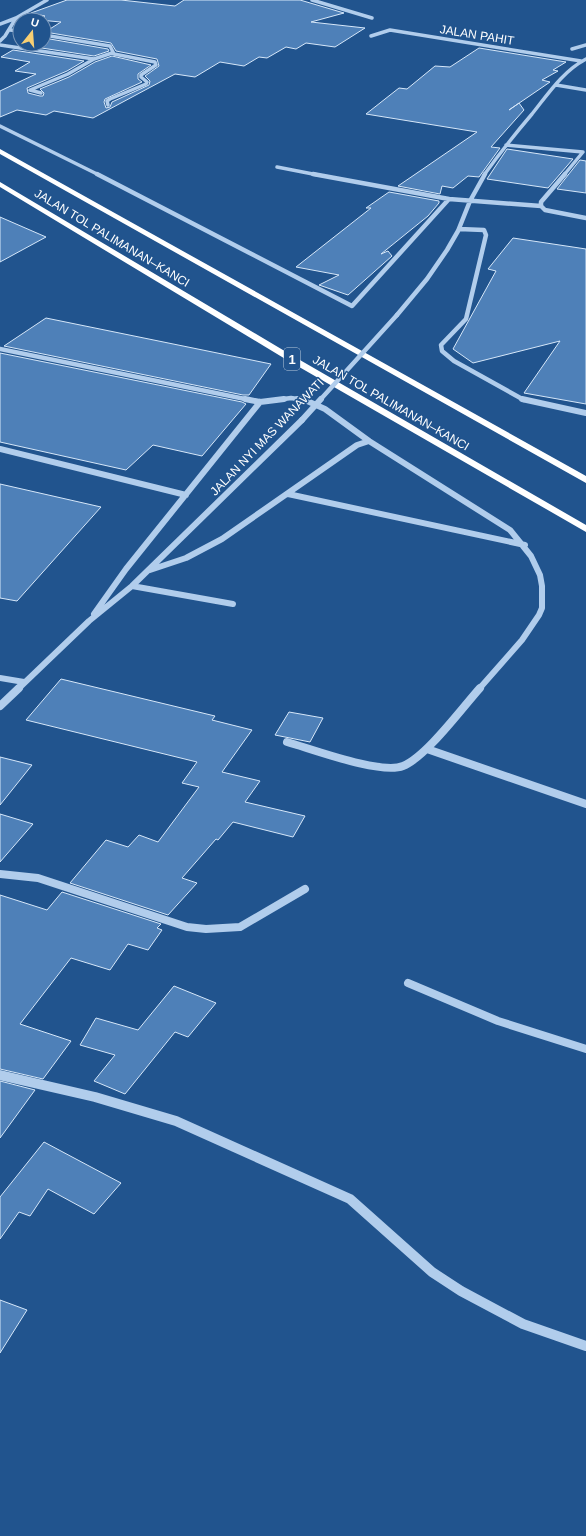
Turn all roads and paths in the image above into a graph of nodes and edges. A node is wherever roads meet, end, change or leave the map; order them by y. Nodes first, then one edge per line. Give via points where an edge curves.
1 (46, 0) edge
2 (312, 0) edge
3 (26, 12) edge
4 (372, 18) dead end
5 (12, 19) edge
6 (0, 20) edge
7 (6, 21) junction
8 (0, 24) edge
9 (12, 26) edge
10 (10, 30) joint
11 (52, 36) edge
12 (371, 36) dead end
13 (0, 41) edge
14 (0, 45) edge
15 (586, 45) edge
16 (572, 49) dead end
17 (112, 52) junction
18 (94, 59) junction
19 (584, 60) edge
20 (556, 85) junction
21 (586, 90) edge
22 (41, 93) dead end
23 (108, 105) dead end
24 (0, 126) edge
25 (506, 145) junction
26 (0, 151) edge
27 (584, 151) edge
28 (277, 167) dead end
29 (0, 184) edge
30 (449, 200) junction
31 (470, 201) junction
32 (541, 206) junction
33 (586, 218) edge
34 (459, 229) junction
35 (0, 349) edge
36 (260, 402) junction
37 (586, 413) edge
38 (369, 440) junction
39 (0, 449) edge
40 (586, 480) edge
41 (288, 494) junction
42 (186, 495) junction
43 (586, 529) edge
44 (525, 545) junction
45 (148, 571) junction
46 (132, 586) junction
47 (233, 604) dead end
48 (89, 622) junction
49 (0, 678) edge
50 (24, 682) junction
51 (0, 706) edge
52 (287, 742) dead end
53 (427, 749) junction
54 (586, 804) edge
55 (0, 874) edge
56 (305, 889) dead end
57 (408, 983) dead end
58 (586, 1048) edge
59 (0, 1075) edge
60 (586, 1346) edge

1 - 3 street
2 - 4 street
5 - 7 street
6 - 7 street
7 - 8 street
9 - 10 street
10 - 13 street
11 - 17 street via 110,46
12 - 19 street, JALAN PAHIT via 383,30 390,30
14 - 18 street
15 - 16 street
17 - 18 street
17 - 23 street via 121,56 150,60 156,65 141,75 146,84 110,99 107,101
18 - 22 street via 68,74 30,90
19 - 20 street, JALAN NYI MAS WANAWATI
20 - 21 street
20 - 25 street, JALAN NYI MAS WANAWATI
24 - 30 street via 165,208 352,306
25 - 27 street
25 - 31 street, JALAN NYI MAS WANAWATI
26 - 40 highway, JALAN TOL PALIMANAN–KANCI
27 - 32 street via 541,202
28 - 30 street
29 - 43 highway, JALAN TOL PALIMANAN–KANCI / 1 via 290,358
30 - 31 street
31 - 32 street
31 - 34 street, JALAN NYI MAS WANAWATI
32 - 33 street via 545,210
34 - 37 street via 484,230 486,236 466,319 441,345 442,352 524,400
34 - 45 street, JALAN NYI MAS WANAWATI, bridge via 429,277 302,420
35 - 36 street
36 - 38 street via 279,398 305,400 325,409
36 - 42 street
38 - 41 street via 357,445
38 - 44 street via 510,530
39 - 42 street
41 - 44 street
41 - 45 street via 222,540 186,558
42 - 48 street via 126,569
44 - 53 street via 541,576 544,588 542,610 528,632
45 - 46 street, JALAN NYI MAS WANAWATI
46 - 47 street
46 - 48 street, JALAN NYI MAS WANAWATI
48 - 50 street, JALAN NYI MAS WANAWATI
49 - 50 street
50 - 51 street, JALAN NYI MAS WANAWATI
52 - 53 street via 390,770 407,766
53 - 54 street
55 - 56 street via 38,878 173,924 206,929 240,927
57 - 58 street via 498,1020
59 - 60 street via 95,1097 176,1121 350,1199 432,1272 461,1291 522,1324

